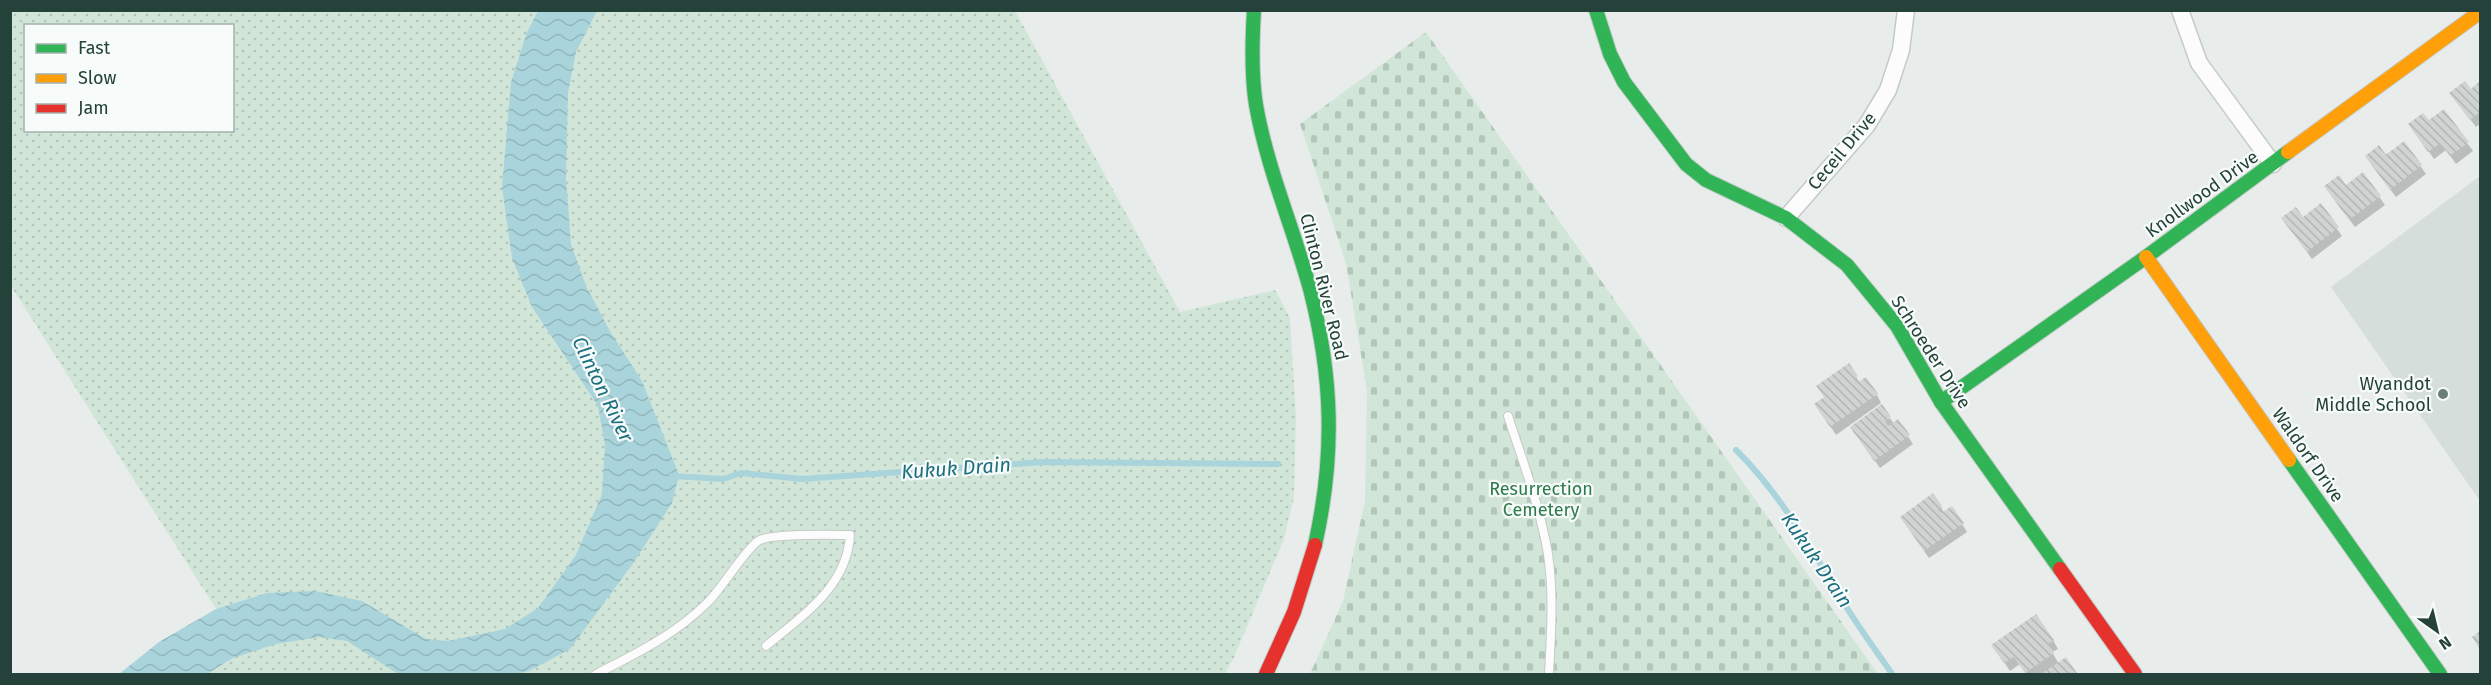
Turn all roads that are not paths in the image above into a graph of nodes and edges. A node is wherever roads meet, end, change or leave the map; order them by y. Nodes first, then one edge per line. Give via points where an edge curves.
1 (1254, 10) edge
2 (1596, 10) edge
3 (1906, 10) edge
4 (2180, 10) edge
5 (2481, 12) edge
6 (2273, 164) junction
7 (1786, 218) junction
8 (2146, 257) junction
9 (1941, 402) junction
10 (1508, 417) dead end
11 (766, 646) dead end
12 (596, 675) edge
13 (1266, 675) edge
14 (1549, 675) edge
15 (2135, 675) edge
16 (2440, 675) edge

1 - 13 street, Clinton River Road via 1253,86 1263,136 1315,310 1330,408 1327,489 1316,538 1283,639
2 - 7 street, Schroeder Drive via 1624,82 1686,164 1706,180
3 - 7 street, Ceceil Drive via 1901,50 1888,90 1867,125
4 - 6 street via 2199,63
5 - 6 street, Knollwood Drive
6 - 8 street, Knollwood Drive
7 - 9 street, Schroeder Drive via 1847,265 1897,326
8 - 9 street, Knollwood Drive
8 - 16 street, Waldorf Drive
9 - 15 street, Schroeder Drive
10 - 14 lane via 1539,508 1548,556 1552,601
11 - 12 lane via 828,592 849,549 850,535 758,541 708,602 655,644

